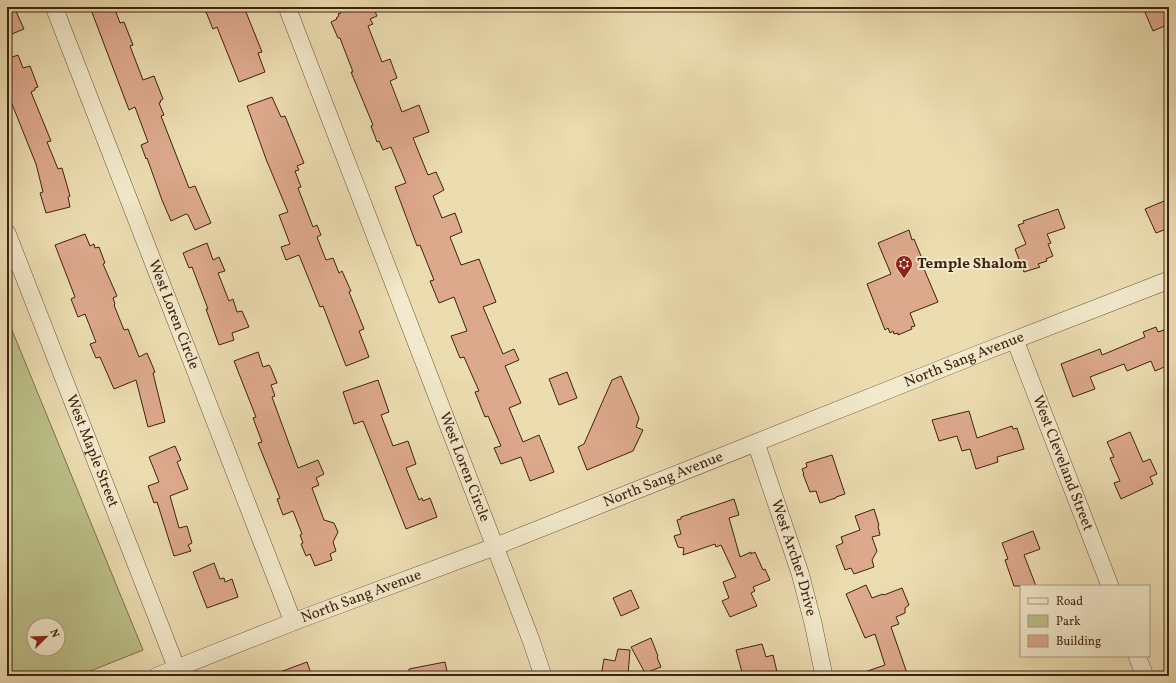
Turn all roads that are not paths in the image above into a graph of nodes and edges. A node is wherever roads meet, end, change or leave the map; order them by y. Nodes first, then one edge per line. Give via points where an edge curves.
1 (54, 7) edge
2 (287, 7) edge
3 (7, 233) edge
4 (1169, 280) edge
5 (1014, 340) junction
6 (756, 443) junction
7 (494, 547) junction
8 (1110, 585) edge
9 (293, 622) junction
10 (1137, 657) edge
11 (177, 668) junction
12 (157, 676) edge
13 (543, 676) edge
14 (824, 676) edge
15 (1145, 676) edge

1 - 9 street, West Loren Circle
2 - 7 street, West Loren Circle
3 - 11 street, West Maple Street
4 - 5 street, North Sang Avenue
5 - 6 street, North Sang Avenue
5 - 8 street, West Cleveland Street
6 - 7 street, North Sang Avenue
6 - 14 street, West Archer Drive via 800,573
7 - 9 street, North Sang Avenue
7 - 13 street, West Loren Circle
9 - 11 street, North Sang Avenue
10 - 15 street
11 - 12 street, North Sang Avenue

